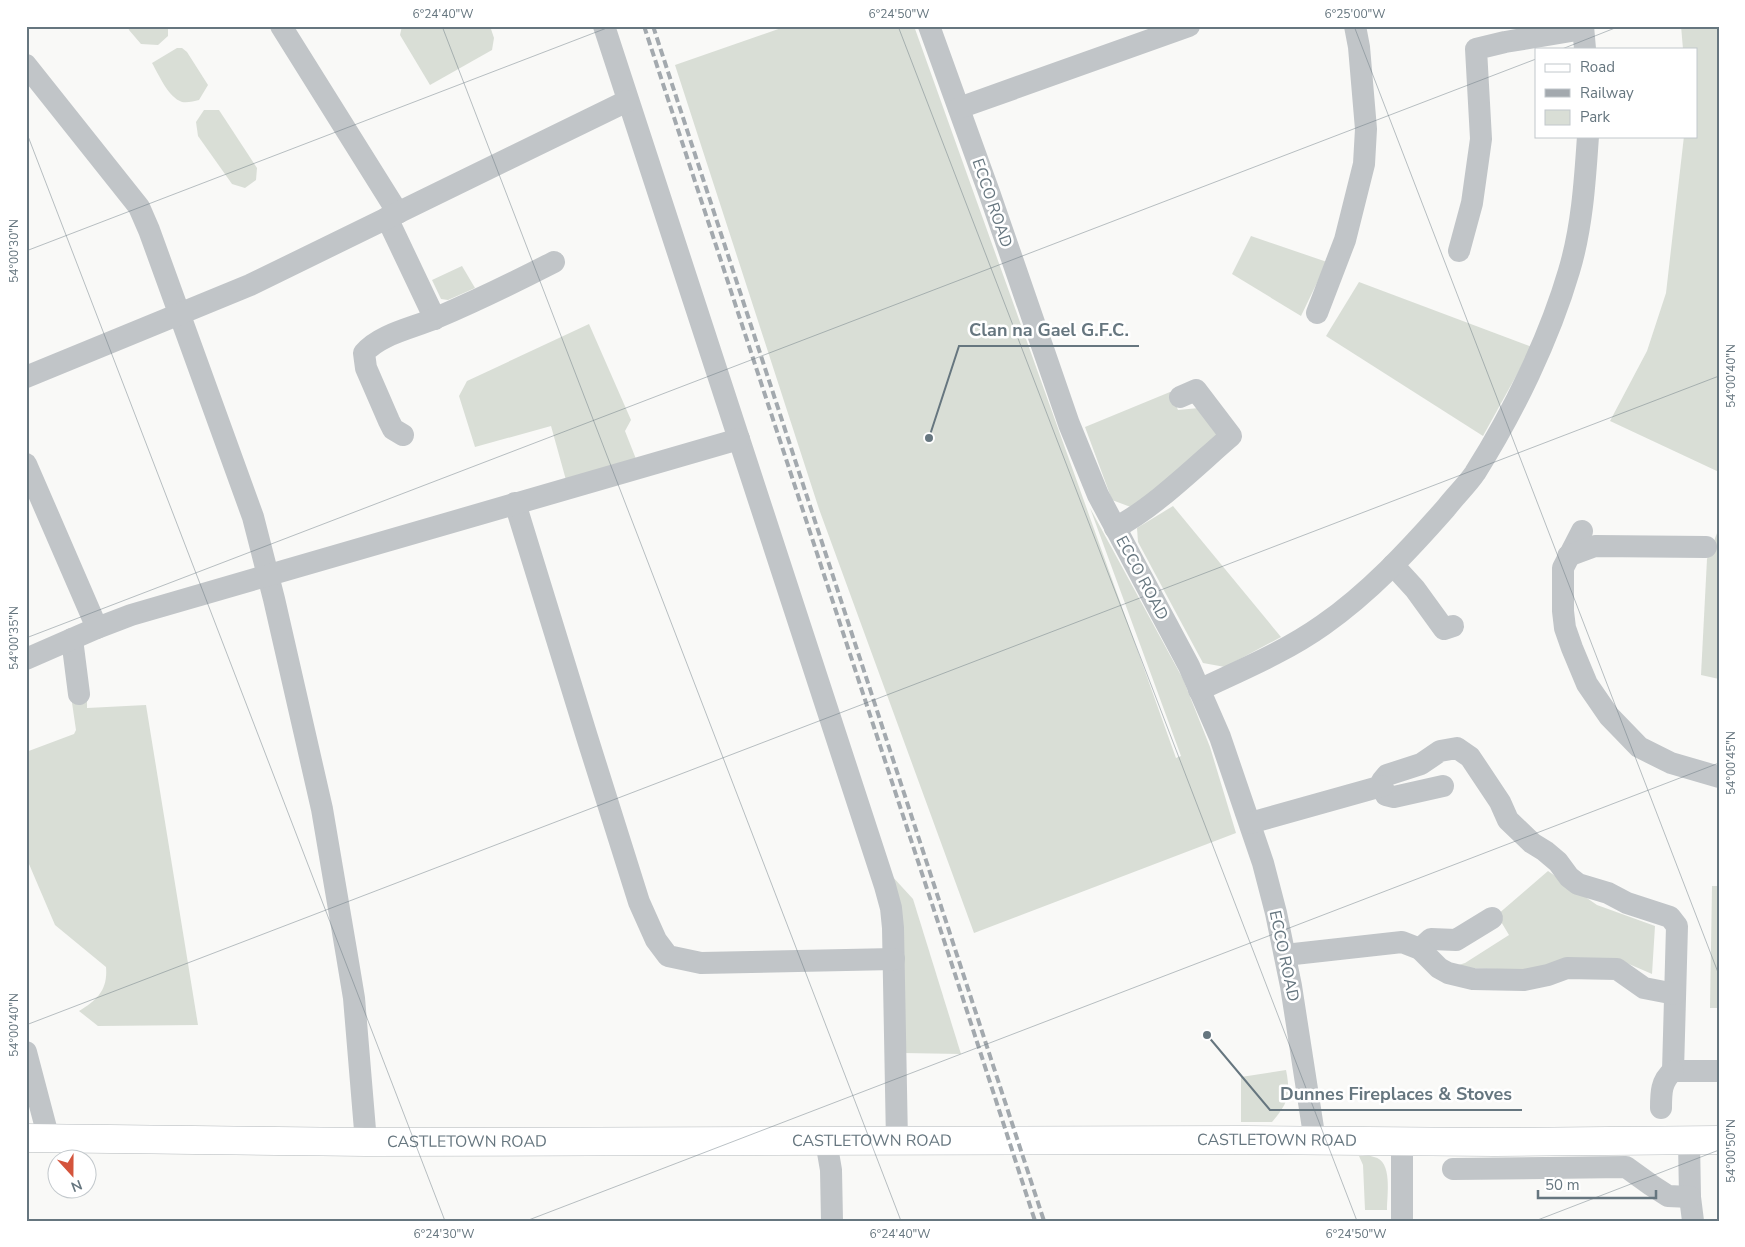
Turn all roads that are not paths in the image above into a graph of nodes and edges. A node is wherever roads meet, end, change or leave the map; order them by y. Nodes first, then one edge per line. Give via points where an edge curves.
1 (281, 26) edge
2 (604, 26) edge
3 (929, 26) edge
4 (1189, 26) edge
5 (1355, 26) edge
6 (1584, 35) edge
7 (26, 65) edge
8 (627, 101) junction
9 (959, 108) junction
10 (1588, 138) edge
11 (392, 216) junction
12 (1459, 251) dead end
13 (554, 262) dead end
14 (1316, 313) dead end
15 (179, 314) junction
16 (434, 319) junction
17 (26, 377) edge
18 (1180, 398) dead end
19 (403, 435) dead end
20 (740, 438) junction
21 (26, 464) edge
22 (515, 503) junction
23 (1115, 528) junction
24 (1582, 531) dead end
25 (1706, 547) dead end
26 (1568, 556) junction
27 (1393, 565) junction
28 (268, 575) junction
29 (1453, 626) dead end
30 (97, 628) junction
31 (72, 639) junction
32 (26, 659) edge
33 (1199, 690) junction
34 (79, 694) dead end
35 (1719, 777) edge
36 (1382, 786) junction
37 (1443, 786) dead end
38 (1250, 823) junction
39 (1492, 918) dead end
40 (1420, 950) junction
41 (1285, 955) junction
42 (894, 959) junction
43 (1675, 994) junction
44 (26, 1052) edge
45 (1673, 1071) junction
46 (1719, 1071) edge
47 (1661, 1108) dead end
48 (36, 1138) edge
49 (1719, 1140) edge
50 (826, 1141) junction
51 (1315, 1141) junction
52 (1689, 1141) junction
53 (366, 1142) junction
54 (897, 1142) junction
55 (1402, 1142) junction
56 (1453, 1169) dead end
57 (1690, 1197) junction
58 (832, 1221) edge
59 (1402, 1221) edge
60 (1693, 1221) edge

1 - 11 street
2 - 8 street
3 - 9 street, ECCO ROAD
4 - 9 street
5 - 14 street via 1366,129 1364,164 1345,240
6 - 12 street via 1505,42 1476,50 1481,139 1472,202
7 - 15 street via 139,207
8 - 11 street
8 - 20 street
9 - 23 street, ECCO ROAD via 1069,424
10 - 27 street via 1581,212 1569,270 1523,387 1474,474
11 - 15 street via 250,285
11 - 16 street
13 - 16 street
15 - 17 street
15 - 28 street via 253,517
16 - 19 street via 369,346 364,353 366,368 389,421
18 - 23 street via 1196,390 1231,436 1164,493
20 - 22 street
20 - 42 street via 885,886 893,928
21 - 30 street
22 - 28 street
22 - 42 street via 639,902 656,940 668,956 702,963
23 - 33 street, ECCO ROAD
24 - 26 street
25 - 26 street via 1595,546
26 - 35 street via 1563,568 1565,628 1587,684 1609,716 1639,747 1671,763
27 - 29 street via 1444,629
27 - 33 street via 1323,626 1285,649
28 - 30 street
28 - 53 street via 322,809 346,946 354,998
30 - 31 street
31 - 32 street
31 - 34 street
33 - 38 street, ECCO ROAD via 1220,737
36 - 37 street via 1386,795 1394,797
36 - 38 street
36 - 43 street via 1387,775 1421,764 1440,751 1457,748 1470,757 1508,820 1558,862 1569,877 1578,884 1670,917 1677,926
38 - 41 street, ECCO ROAD
39 - 40 street via 1456,940 1431,939
40 - 41 street via 1402,942
40 - 43 street via 1439,968 1472,979 1524,980 1548,976 1567,968 1617,969 1644,988
41 - 51 street, ECCO ROAD
42 - 54 street
43 - 45 street
44 - 48 street via 46,1128
45 - 46 street
45 - 47 street via 1662,1086
48 - 53 main road, CASTLETOWN ROAD
49 - 52 main road, CASTLETOWN ROAD
50 - 53 main road, CASTLETOWN ROAD
50 - 54 main road, CASTLETOWN ROAD
50 - 58 street via 831,1170
51 - 54 main road, CASTLETOWN ROAD
51 - 55 main road, CASTLETOWN ROAD
52 - 55 main road, CASTLETOWN ROAD
52 - 57 street
55 - 59 street
56 - 57 street via 1626,1167 1668,1196
57 - 60 street

